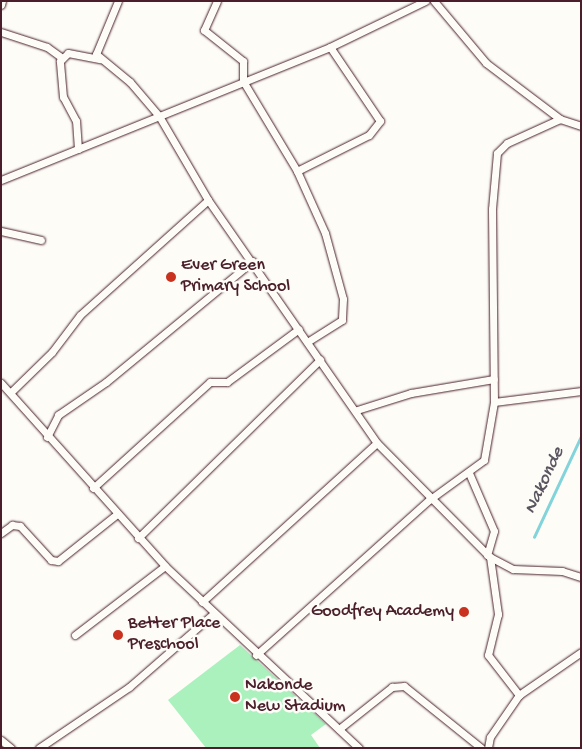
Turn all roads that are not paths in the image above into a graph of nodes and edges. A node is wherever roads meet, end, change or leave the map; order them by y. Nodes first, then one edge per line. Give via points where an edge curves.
1 (118, 1) edge
2 (217, 1) edge
3 (426, 1) edge
4 (434, 1) edge
5 (1, 32) edge
6 (330, 47) junction
7 (62, 58) junction
8 (100, 59) junction
9 (244, 82) junction
10 (159, 116) junction
11 (560, 119) junction
12 (581, 126) edge
13 (78, 150) junction
14 (297, 172) junction
15 (1, 180) edge
16 (208, 200) junction
17 (1, 231) edge
18 (41, 240) dead end
19 (253, 261) junction
20 (299, 329) junction
21 (307, 342) junction
22 (320, 360) junction
23 (494, 379) junction
24 (1, 383) edge
25 (581, 391) edge
26 (11, 392) junction
27 (494, 402) junction
28 (357, 410) junction
29 (47, 437) junction
30 (377, 443) junction
31 (469, 474) junction
32 (93, 488) junction
33 (429, 500) junction
34 (117, 514) junction
35 (1, 533) edge
36 (138, 538) junction
37 (489, 556) junction
38 (165, 566) junction
39 (581, 577) edge
40 (202, 602) junction
41 (213, 614) junction
42 (74, 635) dead end
43 (581, 652) edge
44 (256, 655) junction
45 (519, 695) junction
46 (339, 729) junction
47 (1, 740) edge
48 (11, 748) edge
49 (38, 748) edge
50 (359, 748) edge
51 (481, 748) edge
52 (488, 748) edge

1 - 8 street via 96,51
2 - 9 street via 203,28 243,61
3 - 6 street
4 - 11 street via 486,63
5 - 7 street via 47,47
6 - 9 street
6 - 14 street via 380,121 369,135
7 - 8 street via 68,53
7 - 13 street via 61,89 76,118
8 - 10 street via 130,82
9 - 10 street
9 - 14 street
10 - 13 street
10 - 16 street
11 - 12 street
11 - 23 street via 507,143 497,153 492,209
13 - 15 street
14 - 21 street via 325,233 346,308 342,320
16 - 19 street
16 - 26 street via 80,316 52,352
17 - 18 street
19 - 20 street
19 - 29 street via 96,391 58,415
20 - 21 street
20 - 32 street via 227,382 210,382
21 - 22 street
22 - 28 street
22 - 36 street
23 - 27 street
23 - 28 street via 410,392
24 - 26 street
25 - 27 street
26 - 29 street
27 - 31 street via 488,452
28 - 30 street
29 - 32 street
30 - 33 street
30 - 40 street
31 - 33 street
31 - 37 street via 494,531
32 - 34 street
33 - 37 street
33 - 44 street
34 - 35 street via 58,560 51,560 20,526 12,525
34 - 36 street
36 - 38 street
37 - 39 street via 513,569 562,571
37 - 45 street via 498,614 488,655
38 - 40 street
38 - 42 street
40 - 41 street
41 - 44 street
41 - 49 street via 129,687
43 - 45 street
44 - 46 street
45 - 52 street via 490,737
46 - 50 street
46 - 51 street via 392,687 404,686
47 - 48 street

